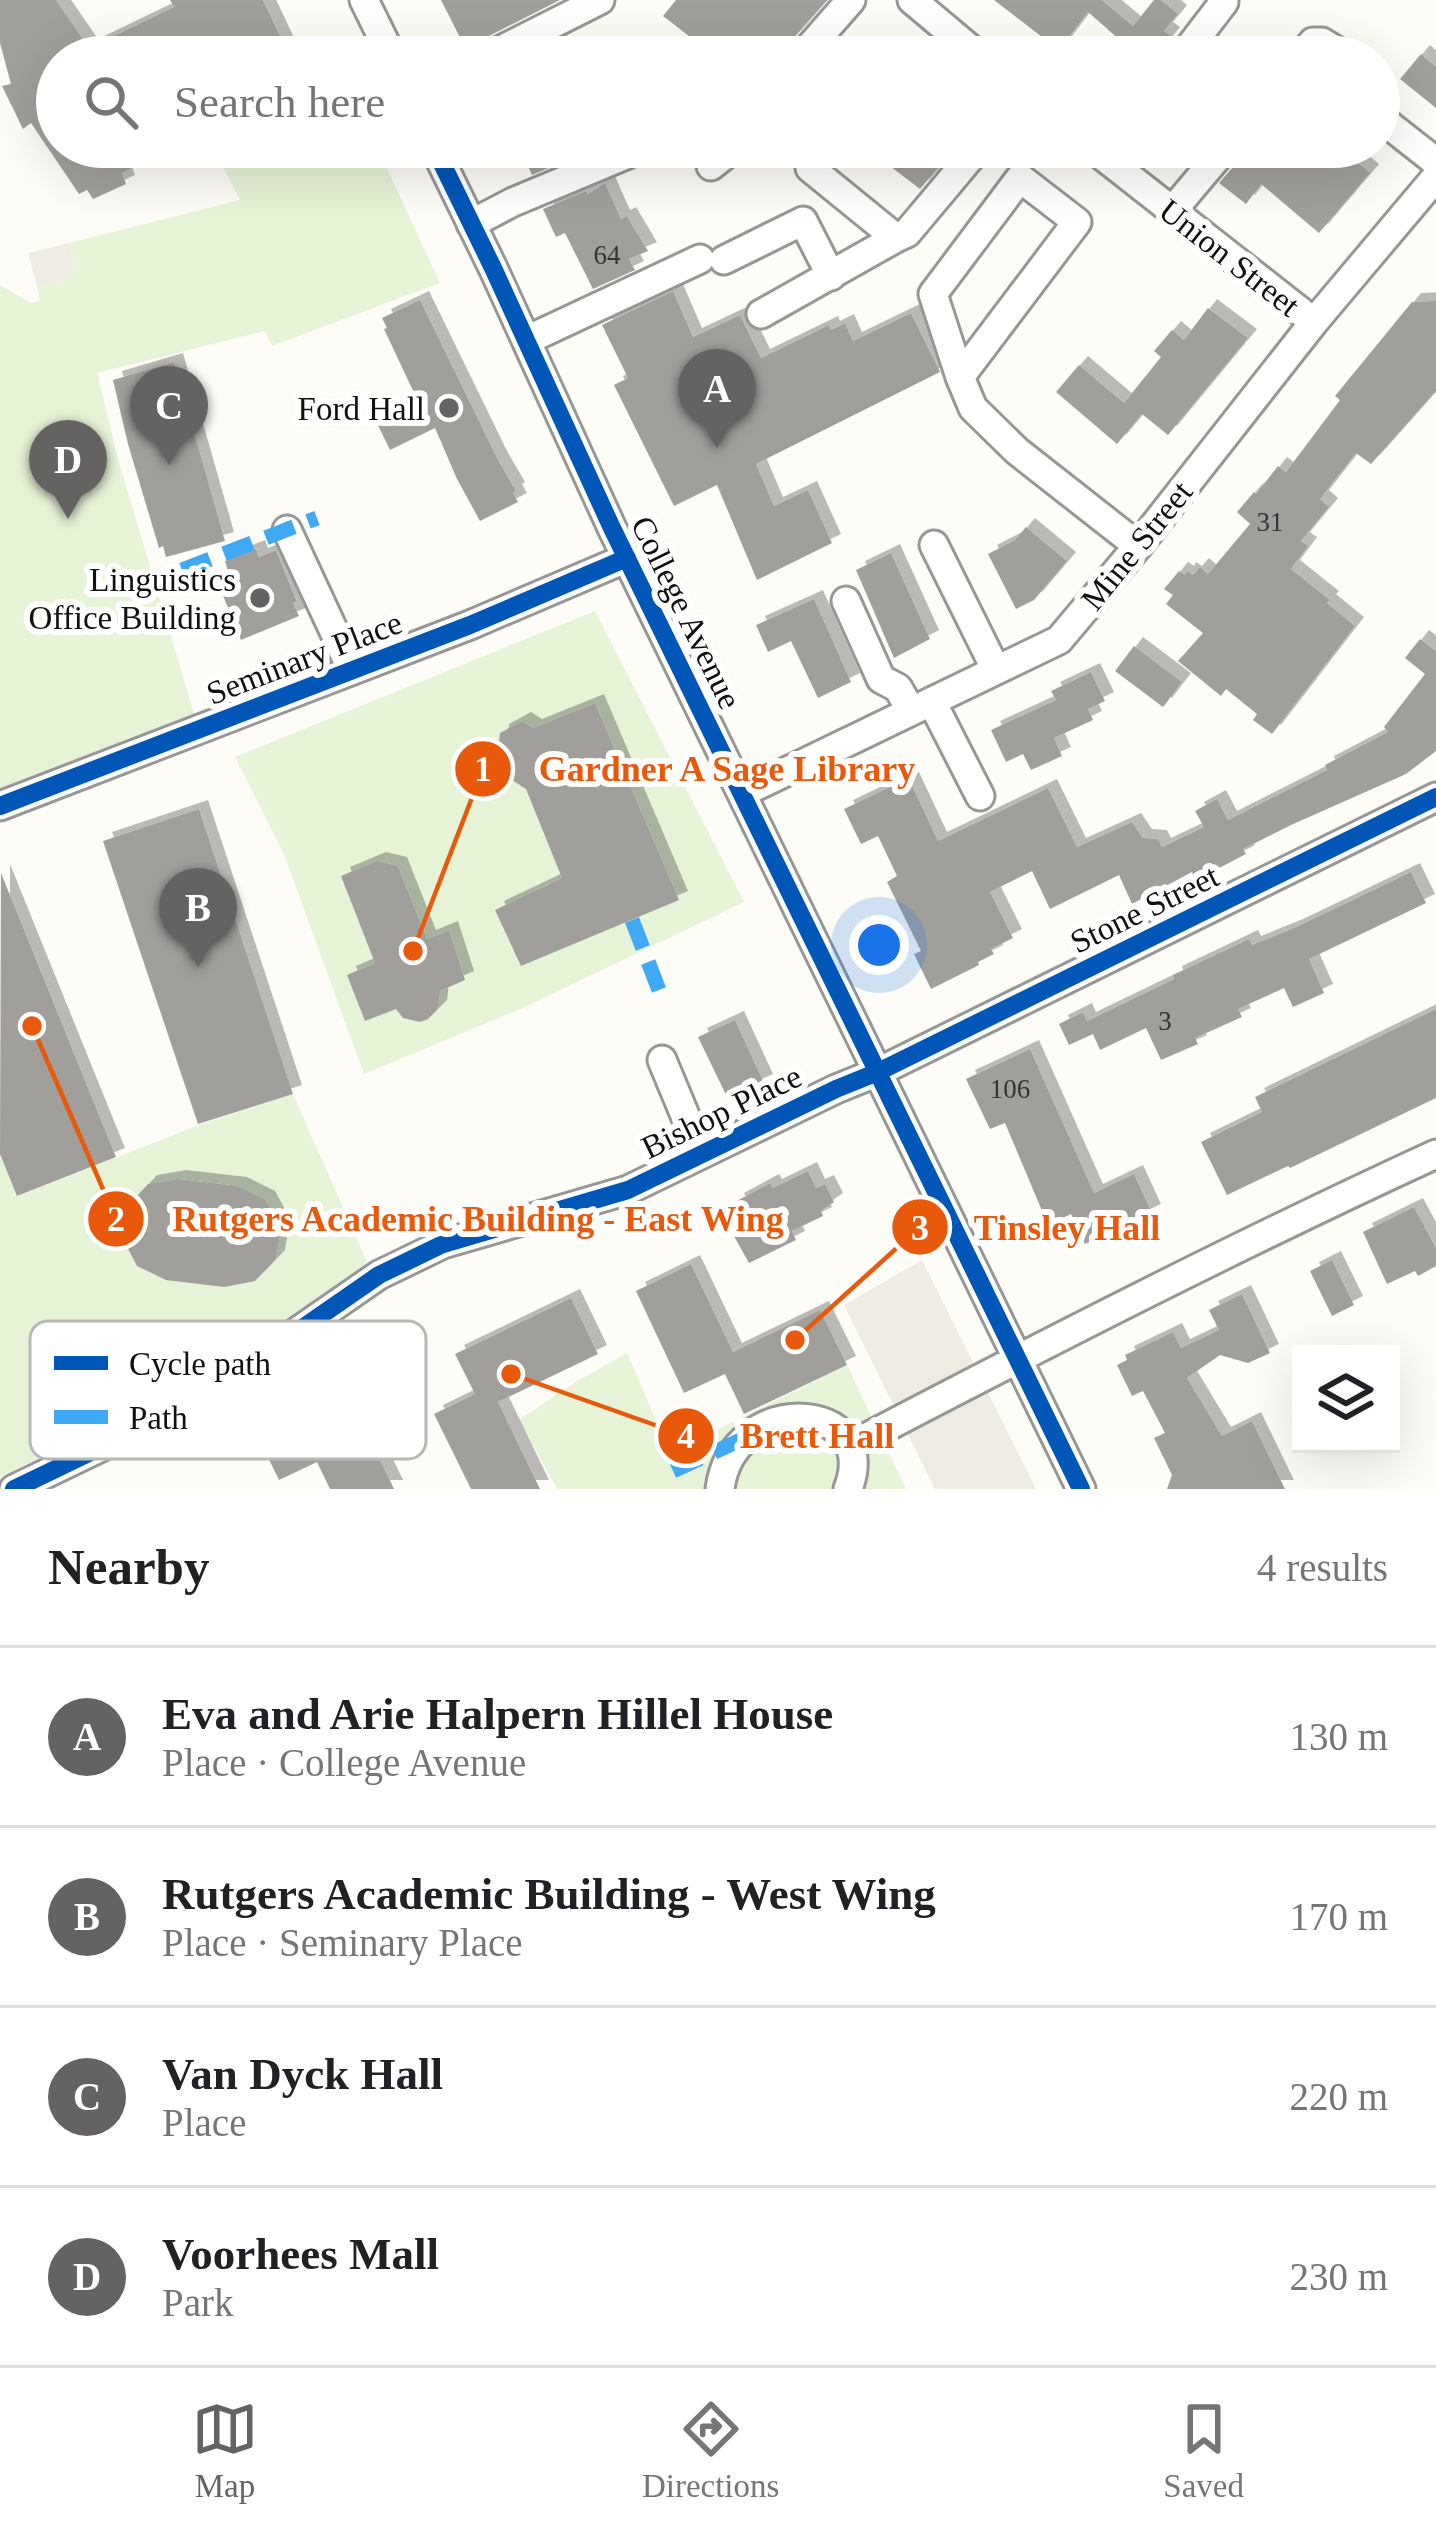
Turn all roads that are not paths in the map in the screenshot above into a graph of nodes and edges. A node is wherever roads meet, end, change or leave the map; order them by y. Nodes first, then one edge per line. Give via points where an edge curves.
1 (364, 0) edge
2 (600, 0) edge
3 (851, 0) edge
4 (912, 0) edge
5 (1224, 2) edge
6 (382, 36) edge
7 (529, 36) edge
8 (819, 36) edge
9 (955, 36) edge
10 (1198, 36) edge
11 (1400, 133) edge
12 (1436, 161) edge
13 (444, 168) edge
14 (594, 168) edge
15 (810, 168) dead end
16 (962, 168) edge
17 (1122, 168) edge
18 (1208, 168) edge
19 (1436, 177) edge
20 (1172, 211) junction
21 (471, 224) junction
22 (896, 238) junction
23 (831, 276) junction
24 (761, 314) dead end
25 (1313, 322) junction
26 (526, 340) junction
27 (959, 377) junction
28 (287, 530) dead end
29 (934, 544) dead end
30 (1138, 546) junction
31 (627, 558) junction
32 (845, 601) dead end
33 (352, 670) junction
34 (996, 670) junction
35 (921, 706) junction
36 (742, 794) junction
37 (980, 796) dead end
38 (1436, 797) edge
39 (0, 806) edge
40 (662, 1060) dead end
41 (878, 1072) junction
42 (700, 1154) junction
43 (1436, 1154) edge
44 (313, 1321) edge
45 (1017, 1358) junction
46 (852, 1445) junction
47 (74, 1459) edge
48 (14, 1489) edge
49 (720, 1489) edge
50 (848, 1489) edge
51 (1081, 1489) edge

1 - 6 street
2 - 7 street
3 - 8 street
4 - 9 street
5 - 10 street
11 - 12 street
13 - 21 street, College Avenue
14 - 21 street
15 - 22 street
16 - 22 street
17 - 20 street, Union Street
18 - 20 street
19 - 25 street, Mine Street
20 - 25 street, Union Street
21 - 26 street, College Avenue
22 - 23 street
23 - 24 street
23 - 26 street via 802,221
25 - 30 street, Mine Street
26 - 31 street, College Avenue
27 - 27 street via 933,294 1020,178 1077,222
27 - 30 street via 973,407 1017,451
28 - 33 street
29 - 34 street
30 - 34 street, Mine Street via 1059,640
31 - 33 street, Seminary Place
31 - 36 street, College Avenue
32 - 35 street via 881,679
33 - 39 street, Seminary Place
34 - 35 street, Mine Street
35 - 36 street, Mine Street
35 - 37 street
36 - 41 street, College Avenue
38 - 41 street, Stone Street
40 - 42 street
41 - 42 street, Bishop Place
41 - 45 street, College Avenue
42 - 44 street, Bishop Place via 628,1190 443,1244
43 - 45 street
45 - 46 street
45 - 51 street, College Avenue
46 - 49 street via 808,1418 769,1422 728,1457
46 - 50 street
47 - 48 street, Bishop Place

